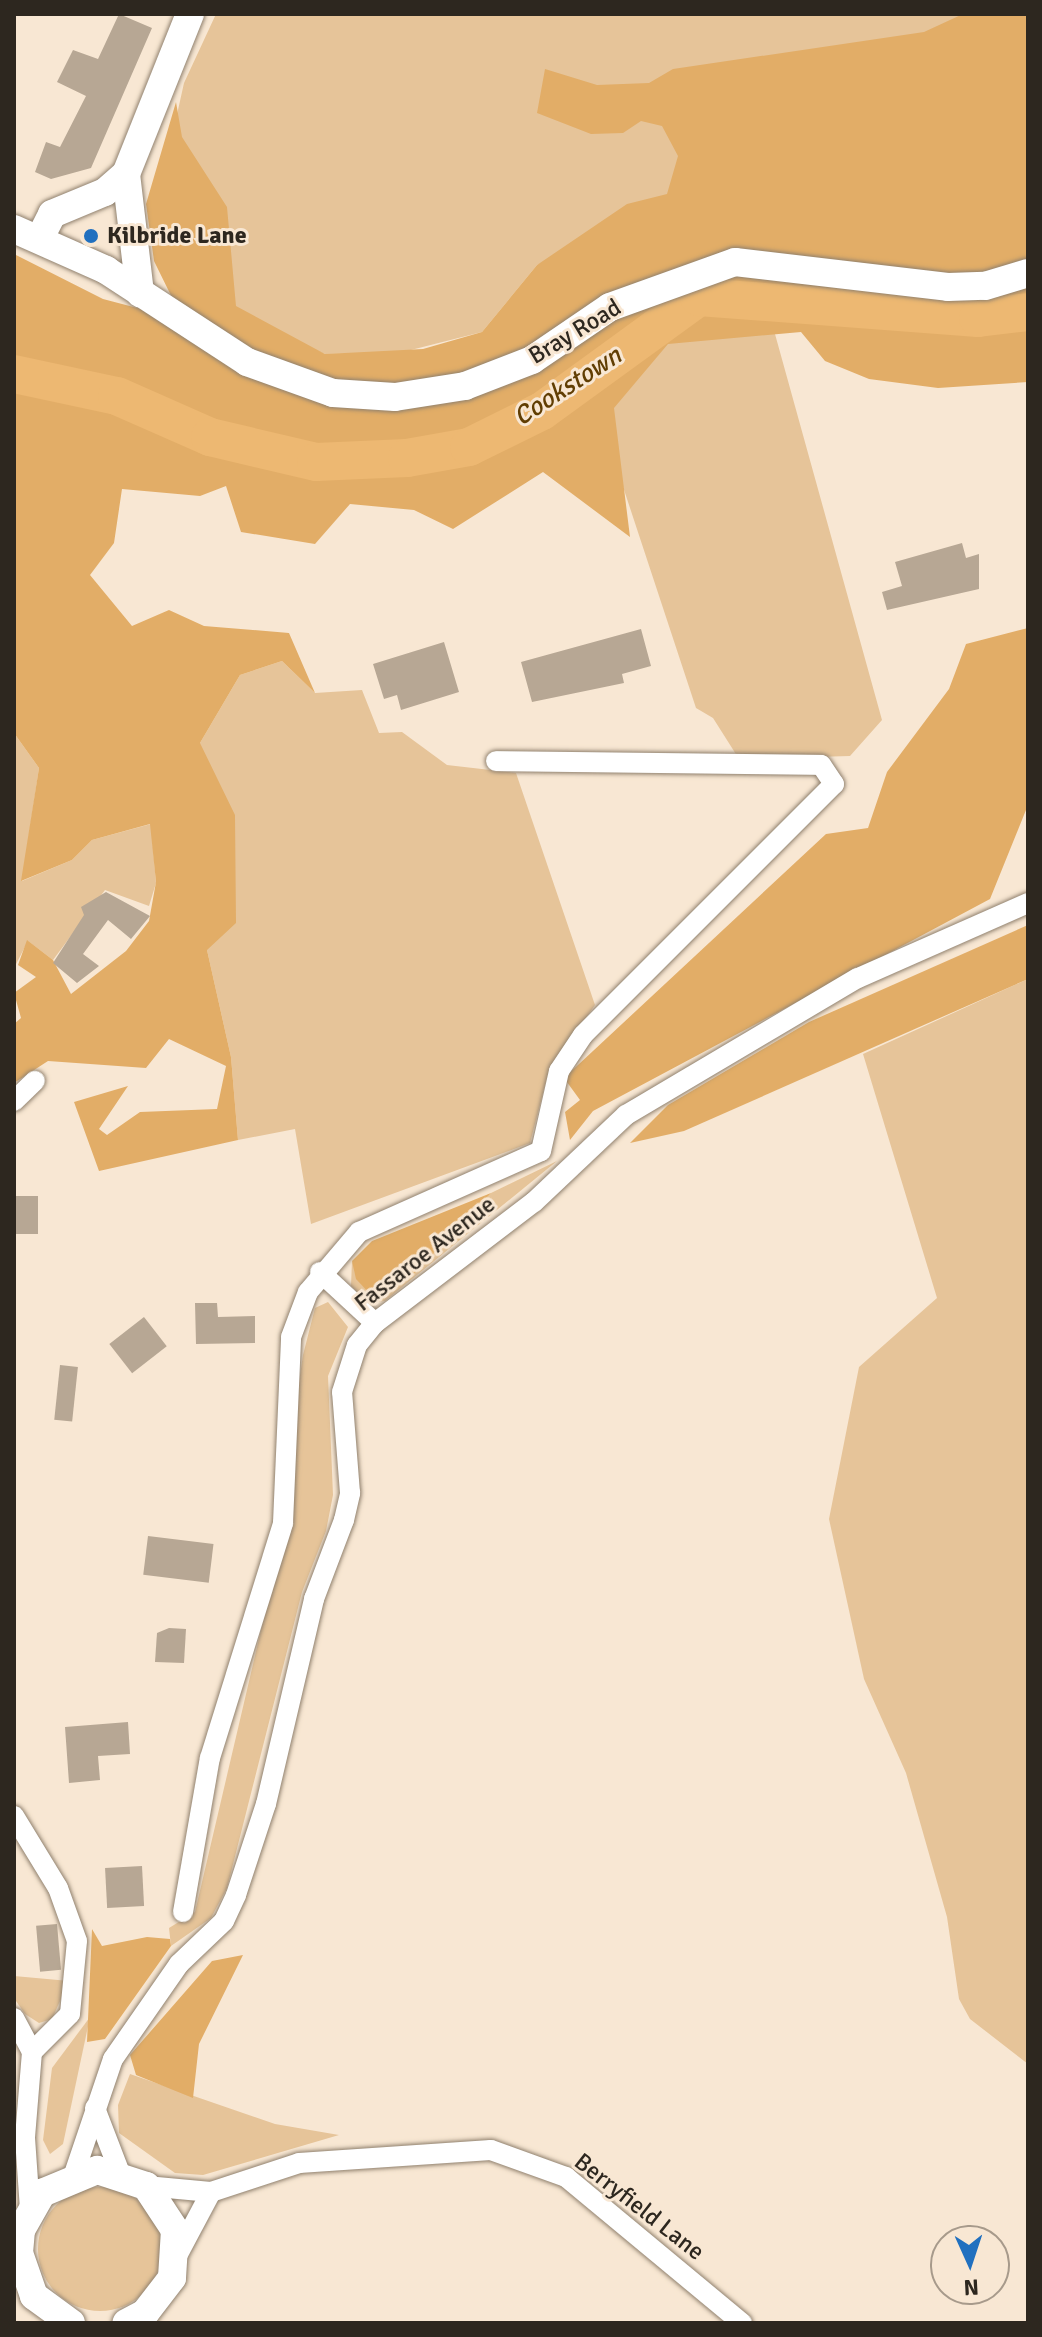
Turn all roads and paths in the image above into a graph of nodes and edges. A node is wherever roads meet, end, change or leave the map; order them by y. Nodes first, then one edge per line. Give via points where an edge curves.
1 (190, 14) edge
2 (126, 174) junction
3 (27, 234) edge
4 (1028, 273) edge
5 (140, 293) junction
6 (496, 761) dead end
7 (1028, 903) edge
8 (35, 1081) dead end
9 (14, 1101) edge
10 (320, 1272) junction
11 (375, 1323) junction
12 (14, 1816) edge
13 (183, 1912) dead end
14 (14, 2018) edge
15 (32, 2052) junction
16 (95, 2108) junction
17 (27, 2159) junction
18 (120, 2173) junction
19 (66, 2177) junction
20 (146, 2186) junction
21 (211, 2192) junction
22 (30, 2209) junction
23 (177, 2256) junction
24 (36, 2309) edge
25 (71, 2323) edge
26 (126, 2323) edge
27 (742, 2323) edge

1 - 2 main road
2 - 3 main road via 105,192 52,214
2 - 5 main road
3 - 5 main road, Bray Road
4 - 5 main road, Bray Road via 985,286 948,287 735,262 610,307 532,360 465,386 395,397 333,393 247,362
6 - 10 street via 821,765 834,784 583,1035 559,1071 541,1151 359,1232
7 - 11 street, Fassaroe Avenue via 858,978 626,1115 534,1202
8 - 9 street
10 - 11 street
10 - 13 street via 291,1337 283,1523 210,1758
11 - 16 street, Fassaroe Avenue via 346,1365 342,1392 350,1493 236,1895 224,1921 179,1964 113,2059
12 - 15 street via 58,1888 77,1941 70,2014
14 - 15 street
15 - 17 street
16 - 18 street
16 - 19 street, Fassaroe Avenue
17 - 19 street
17 - 22 street
18 - 19 main road
18 - 20 main road
19 - 22 main road
20 - 21 street, Berryfield Lane
20 - 23 main road via 170,2218
21 - 23 street
21 - 27 street, Berryfield Lane via 299,2163 491,2150 566,2177
22 - 24 main road via 19,2253
23 - 26 main road via 161,2298
24 - 25 main road

